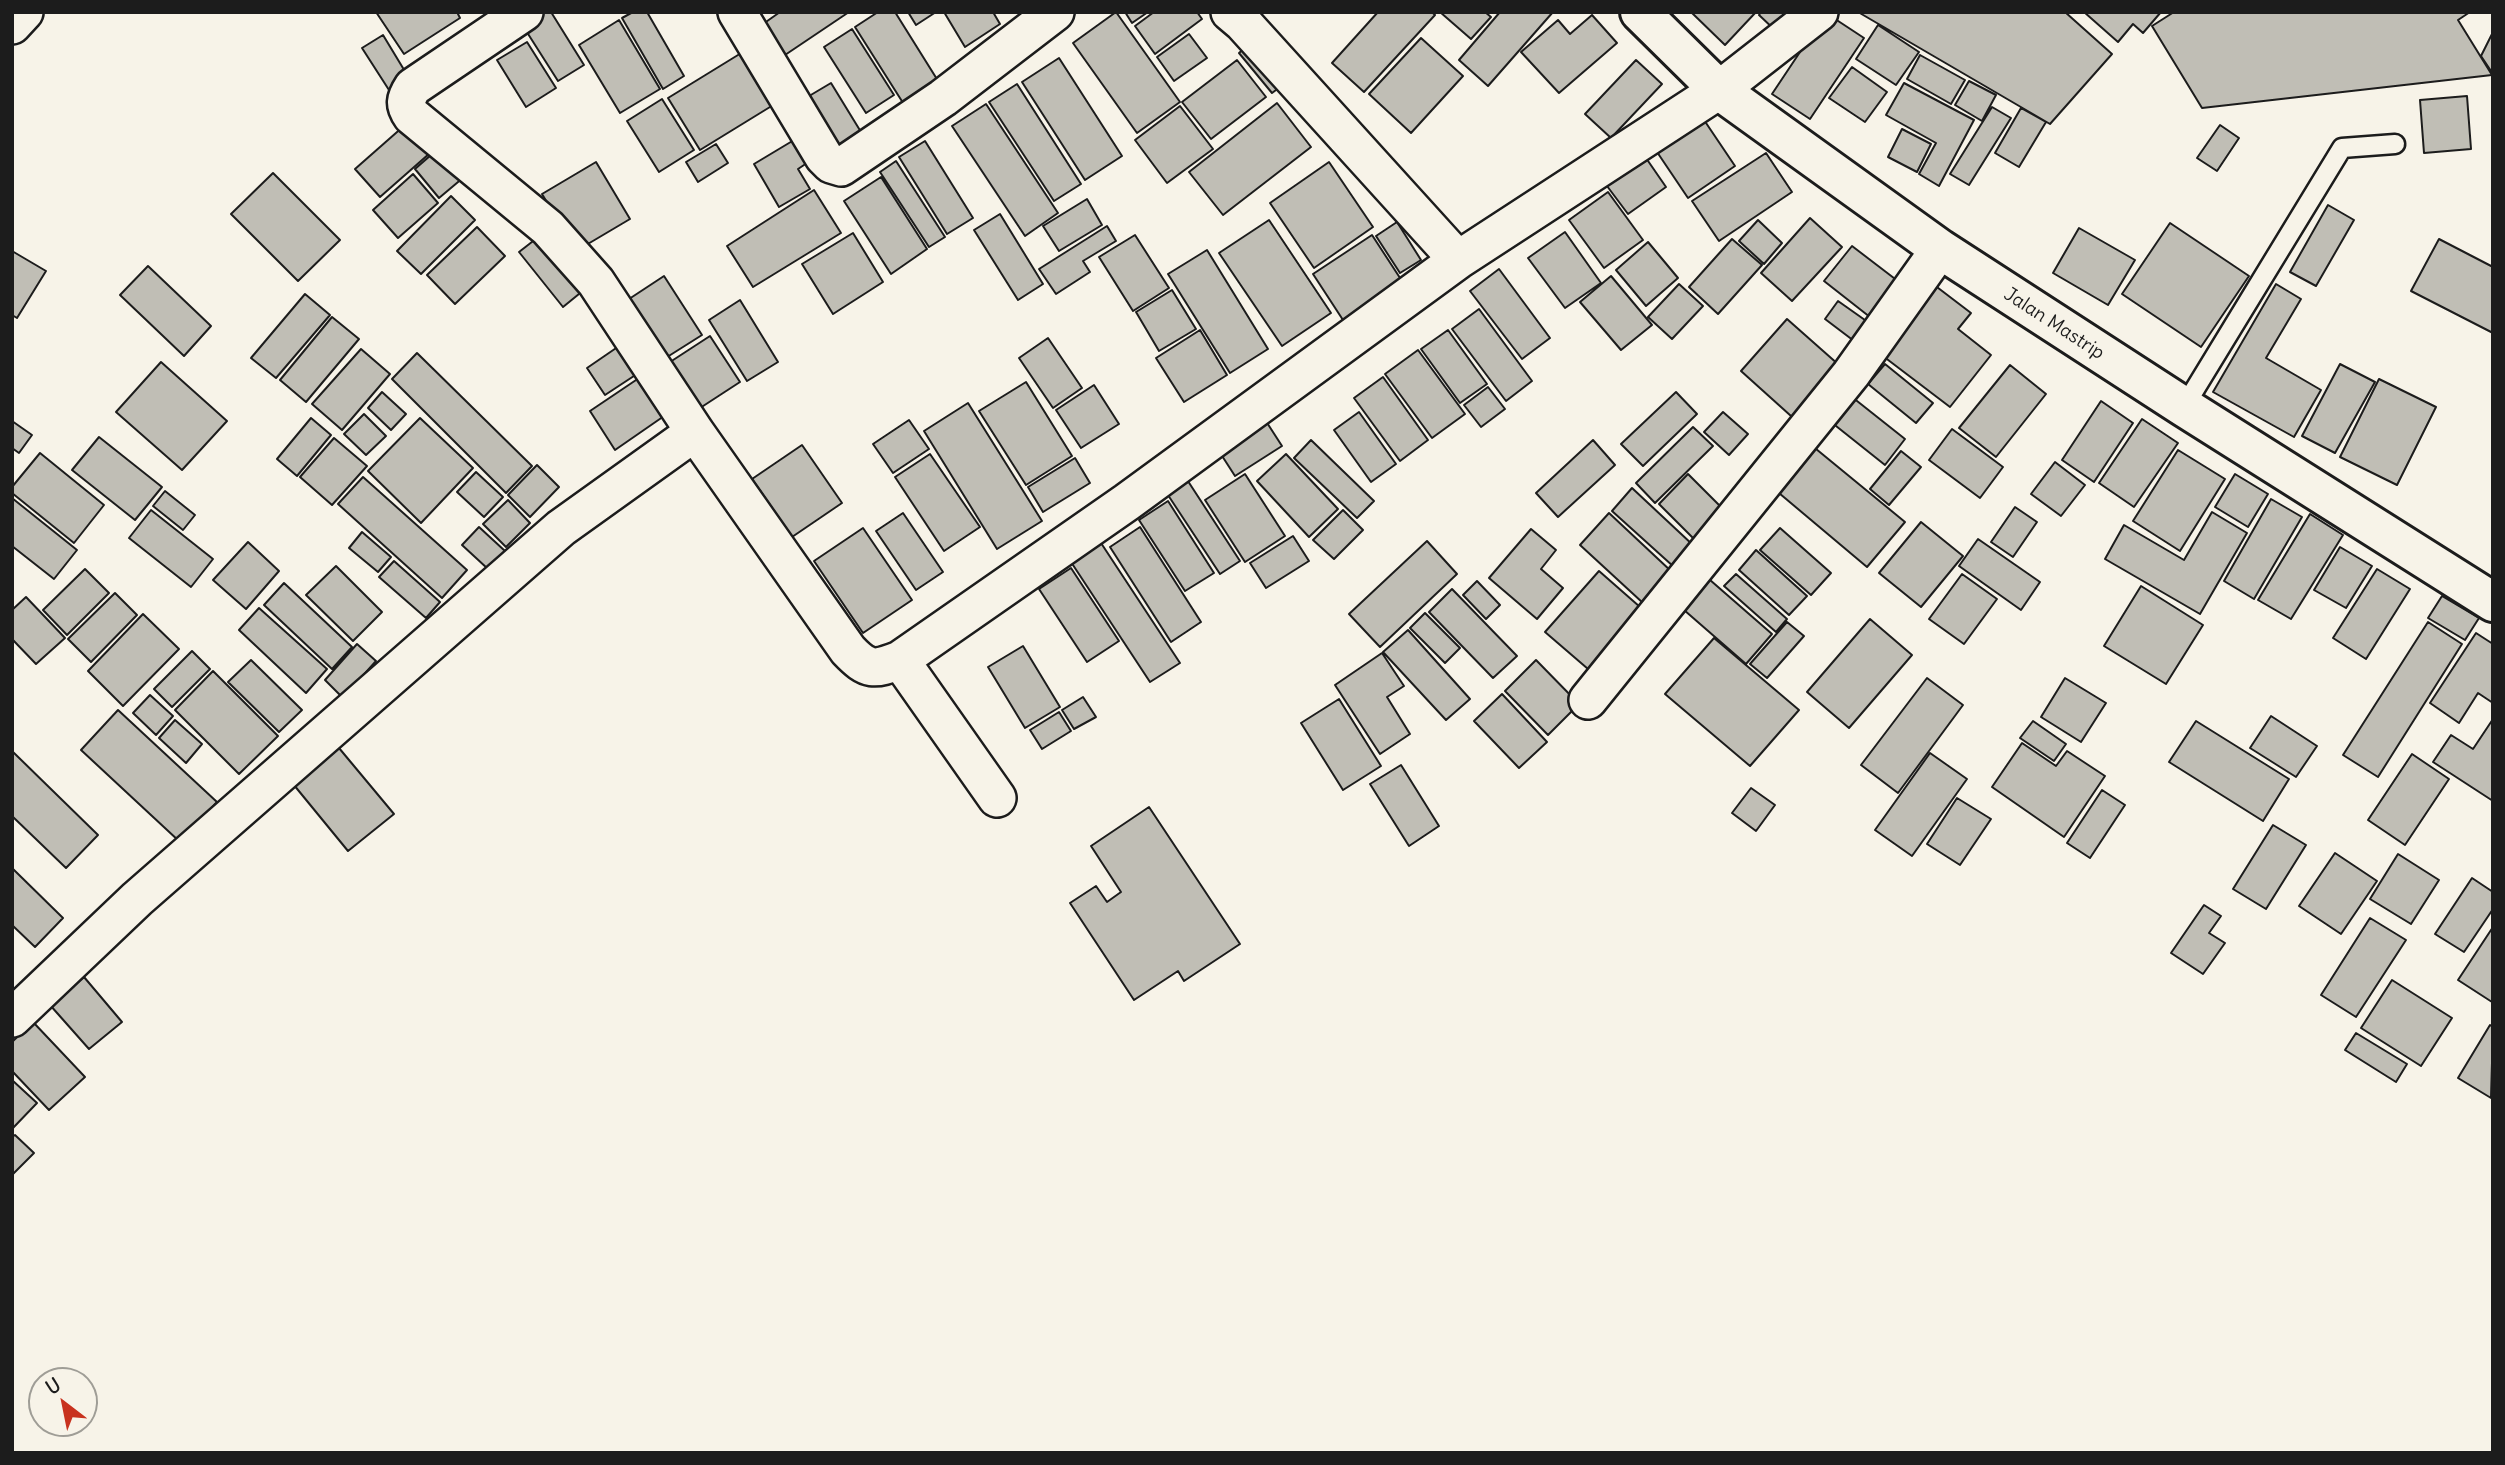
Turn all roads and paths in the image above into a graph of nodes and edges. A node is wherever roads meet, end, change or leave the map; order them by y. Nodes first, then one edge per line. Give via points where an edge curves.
1 (24, 12) edge
2 (524, 12) edge
3 (737, 12) edge
4 (1055, 12) edge
5 (1230, 12) edge
6 (1640, 12) edge
7 (1819, 12) edge
8 (12, 25) edge
9 (1720, 90) junction
10 (2395, 144) dead end
11 (1940, 250) junction
12 (1458, 260) junction
13 (2184, 407) junction
14 (695, 432) junction
15 (2493, 602) edge
16 (900, 660) junction
17 (1588, 700) dead end
18 (997, 798) dead end
19 (12, 1018) edge

1 - 8 street
2 - 14 street via 413,88 406,97 406,108 548,228 596,282
3 - 4 street via 824,157 841,167 943,98
5 - 12 street
6 - 9 main road, Jalan Mastrip
7 - 9 street
9 - 11 main road, Jalan Mastrip
9 - 12 street
10 - 13 lane via 2342,148
11 - 13 main road, Jalan Mastrip
11 - 17 street via 1851,374
12 - 16 street
13 - 15 main road, Jalan Mastrip
14 - 16 street via 848,650 862,665 878,668
14 - 19 street via 561,528 137,899
16 - 18 street

